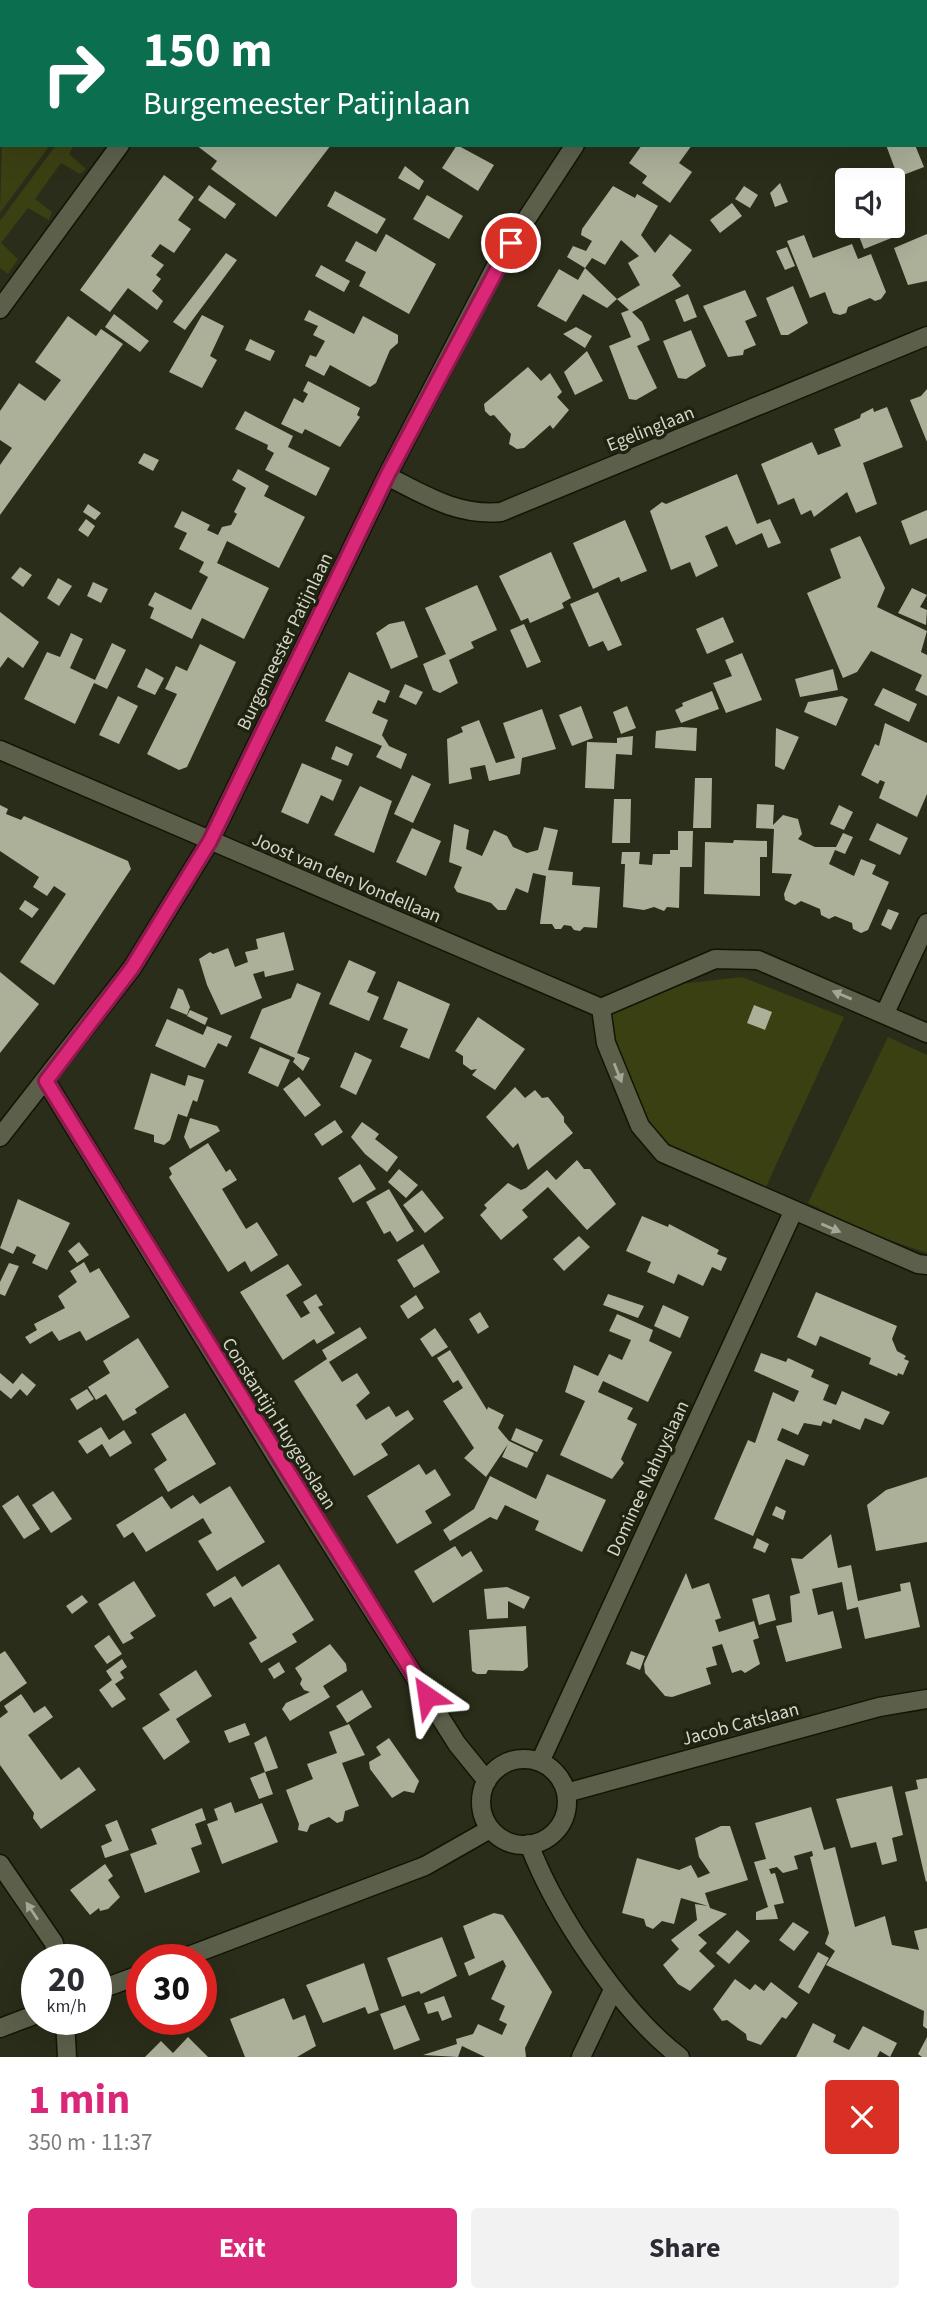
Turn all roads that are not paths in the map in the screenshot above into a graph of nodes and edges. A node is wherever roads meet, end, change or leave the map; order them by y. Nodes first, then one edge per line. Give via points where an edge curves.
1 (119, 147) edge
2 (574, 147) edge
3 (0, 309) edge
4 (927, 336) edge
5 (387, 476) junction
6 (0, 750) edge
7 (210, 841) junction
8 (927, 923) edge
9 (601, 1008) junction
10 (885, 1013) junction
11 (927, 1033) edge
12 (46, 1081) junction
13 (0, 1137) edge
14 (793, 1212) junction
15 (927, 1265) edge
16 (927, 1699) edge
17 (540, 1762) junction
18 (487, 1781) junction
19 (566, 1793) junction
20 (490, 1829) junction
21 (529, 1844) junction
22 (0, 1864) edge
23 (54, 1944) edge
24 (217, 1945) edge
25 (613, 1990) junction
26 (21, 2020) edge
27 (0, 2028) edge
28 (66, 2035) edge
29 (67, 2057) edge
30 (581, 2057) edge
31 (680, 2057) edge

1 - 3 street
2 - 5 street, Burgemeester Patijnlaan via 498,264
4 - 5 street, Egelinglaan via 501,512 455,509
5 - 7 street, Burgemeester Patijnlaan
6 - 7 street, Joost van den Vondellaan
7 - 9 street, Joost van den Vondellaan
7 - 12 street, Burgemeester Patijnlaan via 132,968
8 - 10 street
10 -> 9 street via 758,960 715,959
9 -> 14 street via 606,1043 640,1126 663,1153
10 - 11 street
12 - 13 street, Burgemeester Patijnlaan
12 - 18 street, Constantijn Huygenslaan via 300,1496 457,1744
14 -> 15 street
14 - 17 street, Dominee Nahuyslaan
16 - 19 street, Jacob Catslaan via 879,1707
17 - 18 street via 513,1760 500,1766
17 - 19 street via 552,1770
18 - 20 street via 481,1802
19 - 21 street via 566,1807 555,1832
20 - 21 street via 501,1839
20 - 24 street via 425,1866
21 - 25 street via 539,1871
23 -> 22 street
25 - 30 street
25 - 31 street
26 - 27 street
28 - 29 street

